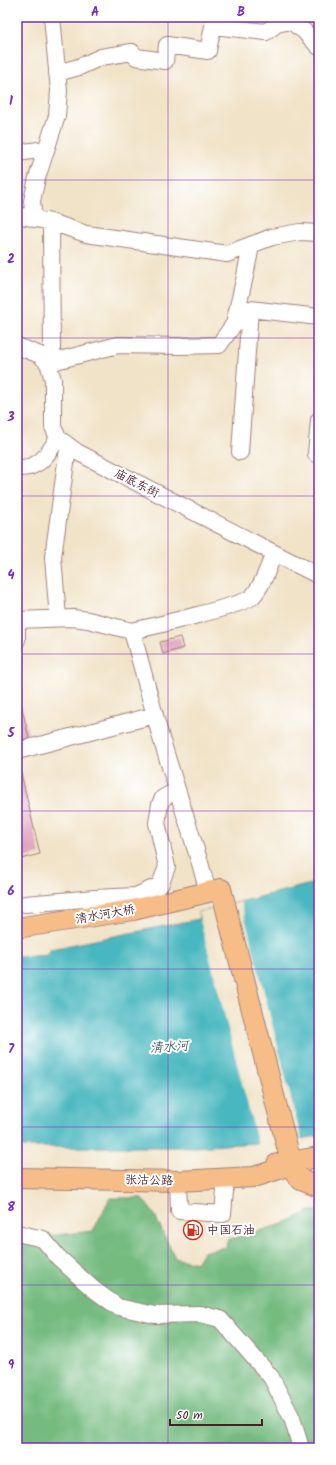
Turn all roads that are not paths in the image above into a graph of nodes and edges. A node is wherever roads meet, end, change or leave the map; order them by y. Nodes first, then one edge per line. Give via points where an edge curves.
1 (52, 17) edge
2 (319, 47) edge
3 (57, 73) junction
4 (46, 149) junction
5 (17, 153) edge
6 (17, 215) edge
7 (34, 219) junction
8 (51, 222) junction
9 (319, 233) edge
10 (251, 246) junction
11 (319, 317) edge
12 (17, 346) edge
13 (48, 363) junction
14 (319, 420) edge
15 (64, 443) junction
16 (240, 452) dead end
17 (316, 454) dead end
18 (17, 468) edge
19 (274, 554) junction
20 (319, 576) edge
21 (58, 618) junction
22 (17, 620) edge
23 (17, 630) edge
24 (132, 631) junction
25 (17, 640) edge
26 (155, 715) junction
27 (17, 751) edge
28 (177, 790) junction
29 (212, 899) junction
30 (25, 904) dead end
31 (17, 928) edge
32 (319, 1157) edge
33 (284, 1167) junction
34 (319, 1167) edge
35 (17, 1178) edge
36 (226, 1179) junction
37 (178, 1181) junction
38 (319, 1187) edge
39 (319, 1197) edge
40 (17, 1233) edge
41 (301, 1448) edge

1 - 3 street
2 - 3 street via 290,21 276,24 266,32 213,26 208,51 167,45 165,61 136,57 132,52 101,57
3 - 4 street via 58,116
4 - 5 street
4 - 7 street via 32,201
6 - 7 street
7 - 8 street
8 - 10 street via 86,234 227,254
8 - 13 street via 52,352
9 - 10 street via 300,232 272,237
10 - 13 street via 234,324 219,345 118,345
11 - 16 street via 250,308
12 - 13 street via 40,355
13 - 15 street via 53,380 53,427
14 - 17 street
15 - 18 street via 28,469
15 - 19 street, 庙底东街
15 - 21 street via 67,455 53,557
19 - 20 street, 庙底东街
19 - 24 street via 261,584 250,598 230,606
21 - 22 street
21 - 24 street via 88,620
23 - 25 street
24 - 26 street
26 - 27 street
26 - 28 street
28 - 29 street via 200,864 219,882
28 - 30 street via 163,798 160,804 157,823 167,867 160,885 136,896
29 - 31 main road, 清水河大桥
29 - 33 main road
32 - 33 main road
33 - 34 main road
33 - 36 main road, 张沽公路 via 254,1178
33 - 38 main road via 301,1180
33 - 39 main road via 285,1182 303,1194
35 - 37 main road, 张沽公路
36 - 37 main road, 张沽公路
36 - 37 street via 223,1214 179,1210
40 - 41 street via 43,1239 93,1289 118,1307 155,1315 200,1314 220,1319 271,1377 292,1418

